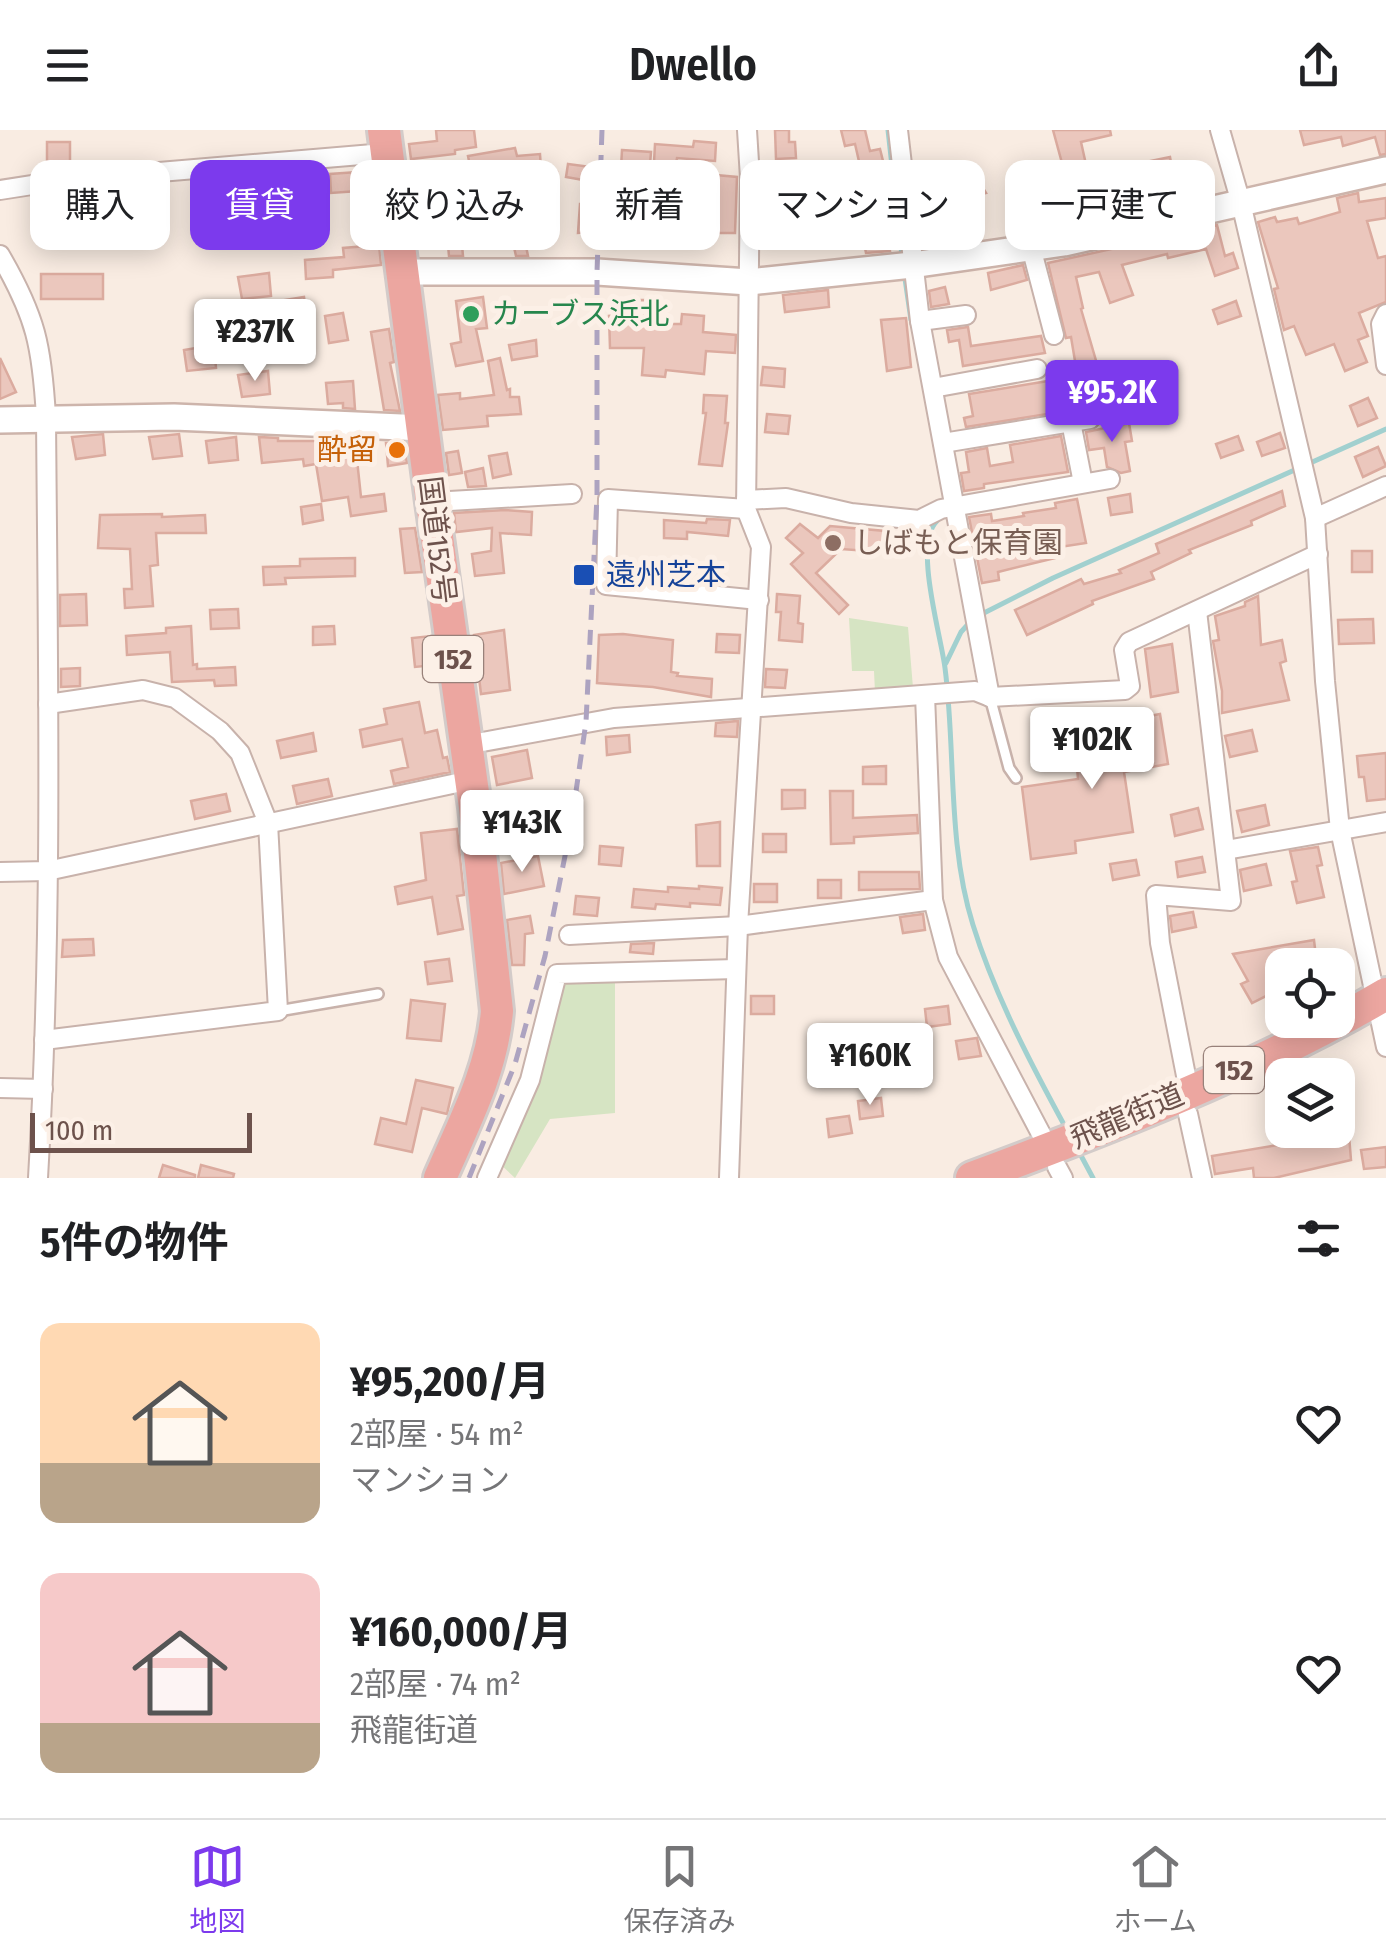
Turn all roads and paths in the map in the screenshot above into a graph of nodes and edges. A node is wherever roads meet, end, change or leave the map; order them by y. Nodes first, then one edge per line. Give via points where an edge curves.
1 (747, 130) edge
2 (898, 130) edge
3 (1220, 130) edge
4 (385, 141) edge
5 (1386, 170) edge
6 (0, 190) edge
7 (1241, 203) junction
8 (1215, 209) edge
9 (1017, 250) edge
10 (1032, 250) edge
11 (0, 255) edge
12 (905, 266) junction
13 (404, 272) junction
14 (749, 282) junction
15 (1386, 314) edge
16 (966, 315) dead end
17 (920, 321) junction
18 (1054, 335) dead end
19 (1386, 365) edge
20 (1037, 369) dead end
21 (930, 397) junction
22 (46, 417) junction
23 (1090, 419) dead end
24 (0, 420) edge
25 (1070, 422) junction
26 (424, 428) junction
27 (943, 443) junction
28 (1110, 479) dead end
29 (1083, 483) junction
30 (1386, 486) edge
31 (572, 494) dead end
32 (432, 502) junction
33 (949, 503) junction
34 (746, 505) junction
35 (1316, 518) junction
36 (1318, 554) junction
37 (759, 600) junction
38 (1198, 611) junction
39 (928, 694) junction
40 (990, 697) junction
41 (48, 704) junction
42 (750, 707) junction
43 (466, 745) junction
44 (1016, 778) dead end
45 (471, 780) junction
46 (1386, 822) edge
47 (268, 823) junction
48 (1340, 830) junction
49 (1226, 850) junction
50 (47, 871) junction
51 (0, 872) edge
52 (933, 900) junction
53 (738, 926) junction
54 (569, 935) dead end
55 (736, 969) junction
56 (378, 994) dead end
57 (278, 1011) junction
58 (1383, 1017) edge
59 (44, 1040) junction
60 (0, 1088) edge
61 (43, 1089) junction
62 (1188, 1102) junction
63 (1063, 1158) edge
64 (38, 1178) edge
65 (440, 1178) edge
66 (487, 1178) edge
67 (730, 1178) edge
68 (972, 1178) edge
69 (1202, 1178) edge

1 - 14 street
2 - 12 street
3 - 7 street
4 - 6 street
4 - 13 highway, 国道152号 / 152
5 - 7 street
7 - 8 street
7 - 35 street
9 - 12 street
10 - 18 street
11 - 22 street via 38,338
12 - 14 street
12 - 17 street
13 - 14 street via 597,272
13 - 26 highway, 国道152号 / 152
14 - 34 street
15 - 19 street
16 - 17 street
17 - 21 street
20 - 21 street
21 - 27 street
22 - 24 street
22 - 26 street
22 - 41 street
23 - 25 street
25 - 27 street
25 - 29 street
26 - 32 highway, 国道152号 / 152
27 - 33 street
28 - 29 street
29 - 33 street
30 - 35 street
31 - 32 street
32 - 43 highway, 国道152号 / 152
33 - 34 street via 919,520 786,498
33 - 40 street
34 - 37 street via 761,547
34 - 37 street via 608,499 606,586
35 - 36 street
36 - 38 street
36 - 48 street
37 - 42 street
38 - 40 street via 1126,645 1128,689
38 - 49 street
39 - 40 street via 975,691
39 - 42 street
39 - 52 street
40 - 44 lane
41 - 47 street via 143,690 174,698 240,753
41 - 50 street
42 - 43 street via 614,718
42 - 53 street
43 - 45 highway, 国道152号 / 152
45 - 47 street
45 - 65 highway, 国道152号 / 152 via 498,1011 485,1076
46 - 48 street
47 - 50 street
47 - 57 street
48 - 49 street
48 - 58 street
49 - 62 street via 1231,901 1156,895
50 - 51 street
50 - 59 street
52 - 53 street
52 - 63 street via 948,958
53 - 54 street
53 - 55 street
55 - 66 street via 557,974 530,1080
55 - 67 street
56 - 57 lane
57 - 59 street
58 - 62 highway, 飛龍街道 / 152
59 - 61 street
60 - 61 street
61 - 64 street
62 - 63 highway, 飛龍街道 / 152
62 - 69 street
63 - 68 highway, 飛龍街道 / 152

